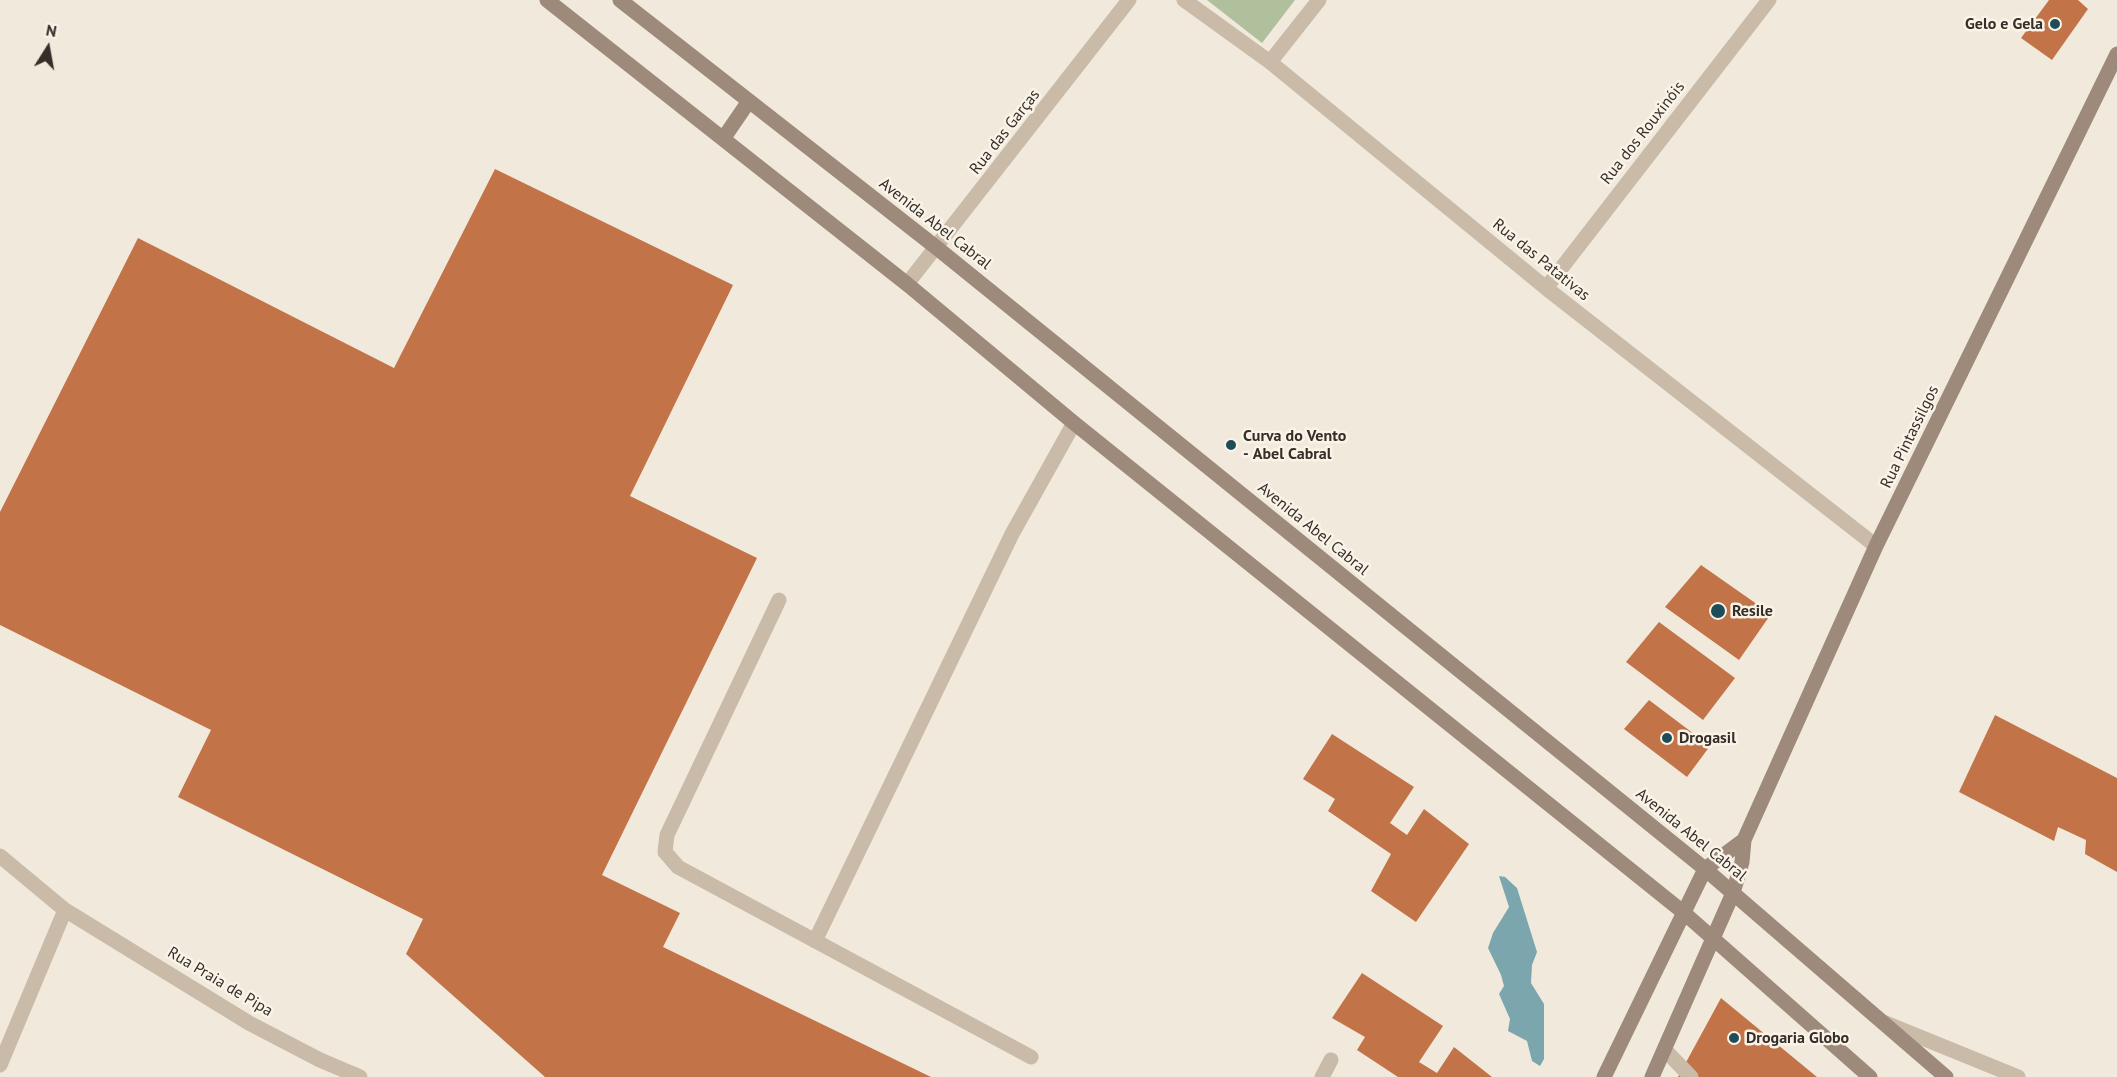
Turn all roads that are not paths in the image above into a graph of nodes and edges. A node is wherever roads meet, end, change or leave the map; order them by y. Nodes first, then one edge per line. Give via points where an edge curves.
1 (547, 0) edge
2 (620, 0) edge
3 (1129, 0) edge
4 (1184, 0) edge
5 (1319, 0) edge
6 (1769, 0) edge
7 (2117, 54) edge
8 (1270, 62) junction
9 (749, 101) junction
10 (723, 139) junction
11 (937, 248) junction
12 (907, 284) junction
13 (1546, 288) junction
14 (1074, 423) junction
15 (1876, 546) junction
16 (779, 600) dead end
17 (1744, 840) junction
18 (0, 856) edge
19 (1706, 869) junction
20 (1733, 893) junction
21 (65, 910) junction
22 (1683, 912) junction
23 (1712, 936) junction
24 (815, 941) junction
25 (1880, 1021) junction
26 (1665, 1050) junction
27 (1030, 1057) dead end
28 (1331, 1060) dead end
29 (0, 1065) edge
30 (360, 1077) edge
31 (1322, 1077) edge
32 (1605, 1077) edge
33 (1652, 1077) edge
34 (1691, 1077) edge
35 (1870, 1077) edge
36 (1946, 1077) edge
37 (2018, 1077) edge

1 - 10 main road
2 - 9 main road, Avenida Abel Cabral
3 - 11 street, Rua das Garças
4 - 8 street, Rua das Patativas
5 - 8 street
6 - 13 street, Rua dos Rouxinóis
7 - 15 main road, Rua Pintassilgos
8 - 13 street, Rua das Patativas
9 - 10 main road
9 - 11 main road, Avenida Abel Cabral
10 - 12 main road
11 - 12 street, Rua das Garças
11 - 19 main road, Avenida Abel Cabral
12 - 14 main road
13 - 15 street, Rua das Patativas
14 - 22 main road
14 - 24 street via 1012,534
15 - 17 main road, Rua Pintassilgos
16 - 24 street via 668,834 665,852 678,867
17 - 19 main road, Rua Pintassilgos
17 - 20 main road, Rua Pintassilgos
18 - 21 street, Rua Praia de Pipa
19 - 20 main road, Avenida Abel Cabral
19 - 22 main road
20 - 23 main road, Rua Pintassilgos
20 - 25 main road, Avenida Abel Cabral
21 - 29 street
21 - 30 street, Rua Praia de Pipa via 249,1023
22 - 23 main road
22 - 32 main road
23 - 26 main road, Rua Pintassilgos
23 - 35 main road
24 - 27 street
25 - 36 main road, Avenida Abel Cabral
25 - 37 street
26 - 33 main road, Rua Pintassilgos
26 - 34 street
28 - 31 street

